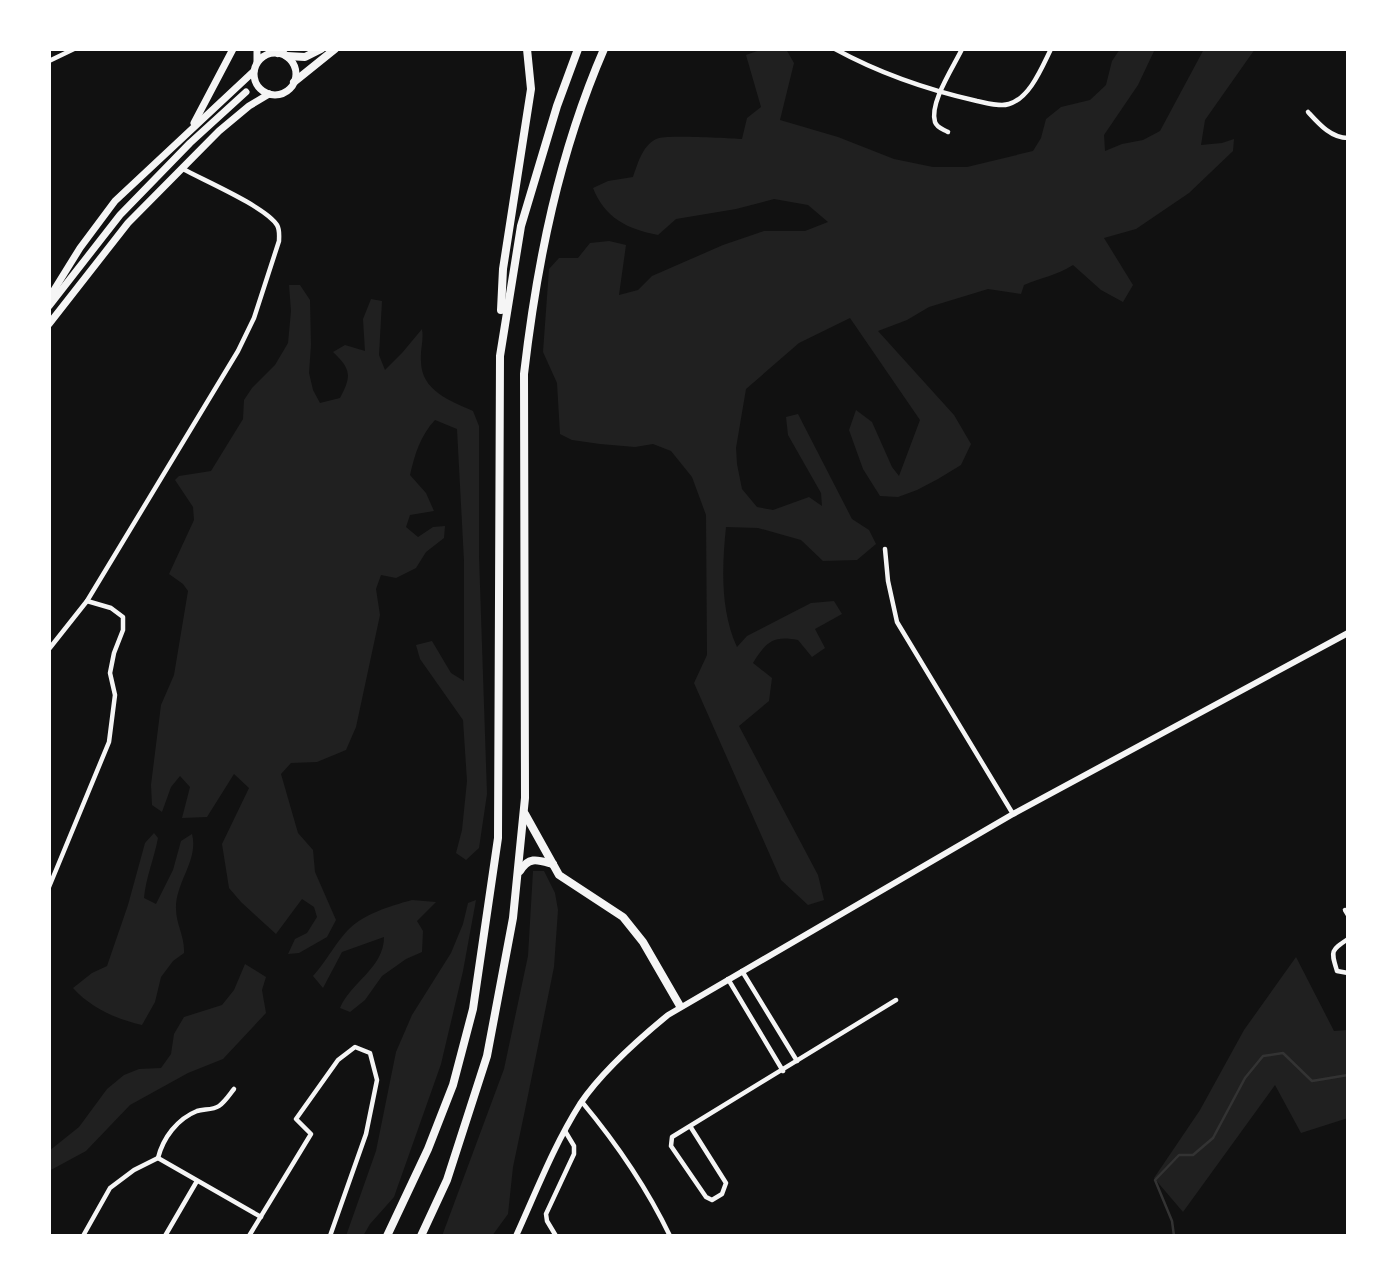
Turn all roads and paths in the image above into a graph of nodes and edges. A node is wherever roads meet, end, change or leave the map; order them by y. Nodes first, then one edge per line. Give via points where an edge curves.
1 (74, 49) edge
2 (233, 49) edge
3 (257, 49) edge
4 (321, 49) edge
5 (335, 49) edge
6 (527, 49) edge
7 (578, 49) edge
8 (604, 49) edge
9 (835, 49) edge
10 (962, 49) edge
11 (1051, 49) edge
12 (280, 52) edge
13 (49, 61) edge
14 (257, 62) junction
15 (254, 71) junction
16 (294, 82) junction
17 (246, 92) dead end
18 (939, 93) junction
19 (269, 94) junction
20 (1308, 112) dead end
21 (190, 130) junction
22 (948, 132) dead end
23 (1348, 138) edge
24 (182, 169) junction
25 (49, 298) edge
26 (49, 306) edge
27 (49, 324) edge
28 (500, 356) junction
29 (885, 549) dead end
30 (87, 601) junction
31 (1348, 633) edge
32 (49, 649) edge
33 (525, 813) junction
34 (1013, 814) junction
35 (553, 864) junction
36 (518, 875) junction
37 (49, 887) edge
38 (1348, 939) edge
39 (742, 971) junction
40 (1348, 973) edge
41 (728, 978) junction
42 (896, 1000) dead end
43 (680, 1006) junction
44 (797, 1062) junction
45 (783, 1070) junction
46 (234, 1089) dead end
47 (582, 1102) junction
48 (690, 1126) junction
49 (565, 1131) junction
50 (158, 1158) junction
51 (197, 1181) junction
52 (261, 1217) junction
53 (83, 1236) edge
54 (165, 1236) edge
55 (249, 1236) edge
56 (330, 1236) edge
57 (385, 1236) edge
58 (421, 1236) edge
59 (516, 1236) edge
60 (556, 1236) edge
61 (670, 1236) edge

1 - 13 street
2 - 21 main road
3 - 14 main road
4 - 12 highway via 305,57
5 - 16 highway
6 - 28 highway via 531,89 503,269
7 - 28 highway via 521,226
8 - 33 highway via 573,131 545,235 524,374
9 - 18 street
10 - 18 street
11 - 18 street via 1034,81 1020,99 1008,105
12 - 14 main road
12 - 16 main road via 295,68
14 - 15 main road
15 - 19 main road via 259,88
15 - 21 main road
16 - 19 main road via 286,91
17 - 26 main road via 120,215
18 - 22 street via 934,120
19 - 24 main road via 237,116
20 - 23 street via 1325,130
21 - 25 main road via 115,201
24 - 27 main road via 115,238
24 - 30 street via 263,213 278,228 279,241 238,351
28 - 57 highway via 498,838 473,1009 453,1085
29 - 34 street via 898,622
30 - 32 street
30 - 37 street via 123,617 110,673 114,712 109,742
31 - 34 main road
33 - 35 highway
33 - 36 highway
34 - 39 main road
35 - 36 highway via 534,859 525,863
35 - 43 highway via 559,875 622,917
36 - 58 highway via 487,1056 447,1180
38 - 40 street via 1334,948 1332,955 1337,971
39 - 41 main road
39 - 44 street
41 - 43 main road
41 - 45 street
42 - 44 street
43 - 47 main road via 644,1036
44 - 45 street
45 - 48 street
46 - 50 street via 218,1107 198,1110 171,1130
47 - 49 main road
47 - 61 street via 629,1162
48 - 48 street via 670,1142 712,1200 722,1194 726,1184
49 - 59 main road
49 - 60 street via 574,1154 546,1214
50 - 51 street
50 - 53 street via 110,1188
51 - 52 street
51 - 54 street
52 - 55 street
52 - 56 street via 310,1134 296,1119 338,1060 355,1046 370,1053 377,1080 366,1134

